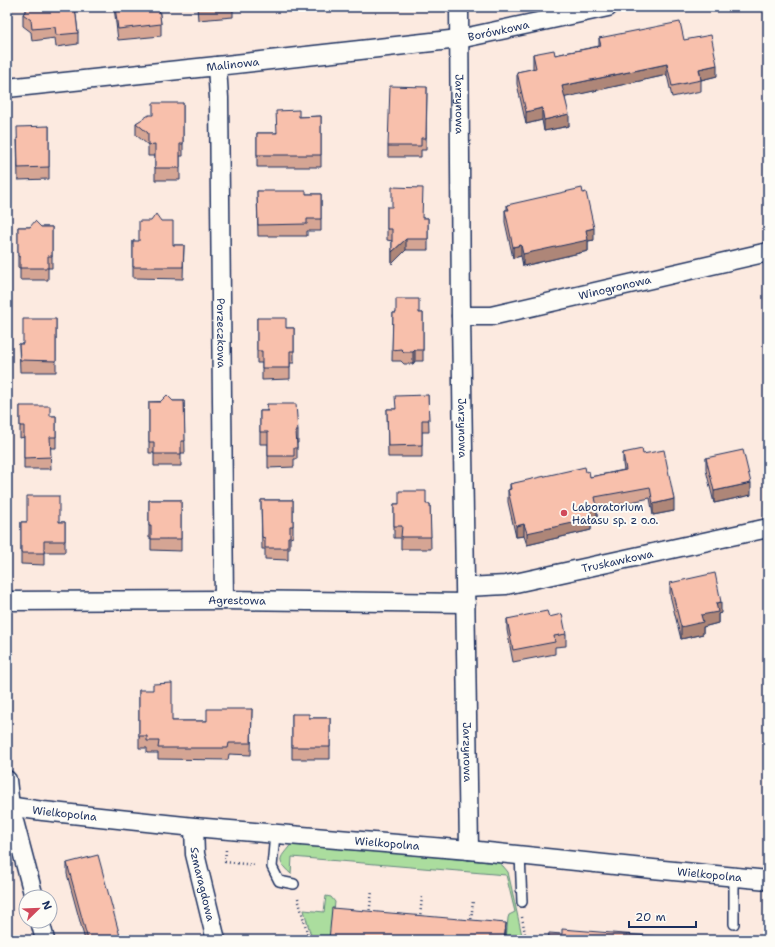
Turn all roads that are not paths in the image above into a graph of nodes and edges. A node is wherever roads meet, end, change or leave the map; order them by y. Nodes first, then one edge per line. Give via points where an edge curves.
1 (459, 7) edge
2 (608, 7) edge
3 (459, 39) junction
4 (217, 66) junction
5 (7, 88) edge
6 (768, 252) edge
7 (461, 316) junction
8 (768, 528) edge
9 (466, 595) junction
10 (224, 600) junction
11 (7, 601) edge
12 (7, 780) edge
13 (8, 806) edge
14 (194, 827) junction
15 (275, 834) junction
16 (469, 850) junction
17 (520, 855) junction
18 (734, 876) junction
19 (768, 880) edge
20 (294, 884) road end
21 (32, 889) edge
22 (522, 902) road end
23 (734, 924) dead end
24 (42, 929) edge
25 (45, 940) edge
26 (216, 940) edge

1 - 3 street, Jarzynowa
2 - 3 street, Borówkowa
3 - 4 street, Malinowa
3 - 7 street, Jarzynowa
4 - 5 street, Malinowa
4 - 10 street, Porzeczkowa
6 - 7 street, Winogronowa via 491,316
7 - 9 street, Jarzynowa
8 - 9 street, Truskawkowa
9 - 10 street, Agrestowa
9 - 16 street, Jarzynowa
10 - 11 street, Agrestowa
12 - 13 street
13 - 14 street, Wielkopolna
13 - 21 street
14 - 15 street, Wielkopolna
14 - 26 street, Szmaragdowa via 195,854
15 - 16 street, Wielkopolna
15 - 20 lane via 272,866 279,881
16 - 17 street, Wielkopolna
17 - 18 street, Wielkopolna
17 - 22 lane
18 - 19 street, Wielkopolna
18 - 23 lane
24 - 25 street

